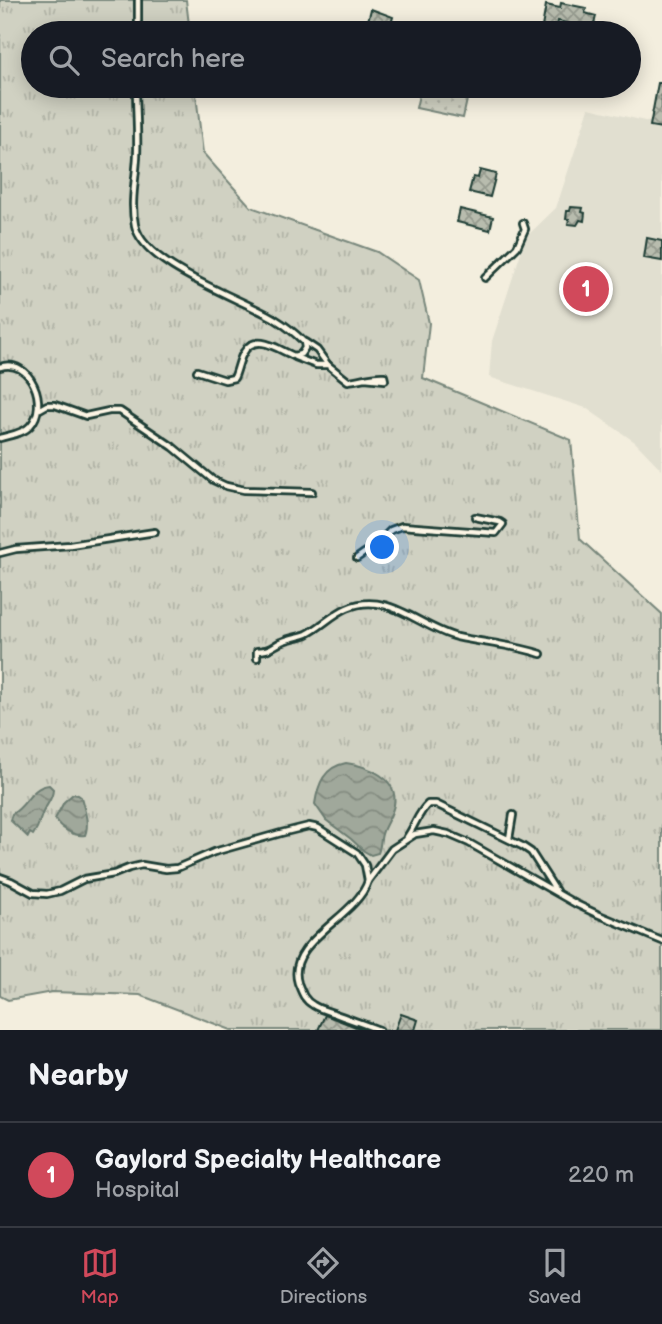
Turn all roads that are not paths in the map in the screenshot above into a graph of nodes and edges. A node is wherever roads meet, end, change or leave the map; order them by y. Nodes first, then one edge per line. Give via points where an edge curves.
1 (138, 0) edge
2 (138, 21) edge
3 (136, 98) edge
4 (523, 223) dead end
5 (485, 278) dead end
6 (304, 342) junction
7 (294, 356) junction
8 (328, 365) junction
9 (0, 366) edge
10 (197, 371) dead end
11 (365, 378) dead end
12 (40, 409) junction
13 (0, 438) edge
14 (312, 492) dead end
15 (475, 517) dead end
16 (155, 532) dead end
17 (0, 552) edge
18 (356, 558) dead end
19 (541, 654) dead end
20 (257, 658) dead end
21 (513, 815) dead end
22 (509, 839) junction
23 (404, 841) junction
24 (0, 877) edge
25 (368, 881) junction
26 (558, 894) junction
27 (662, 941) edge
28 (379, 1030) edge

1 - 2 lane
3 - 6 lane via 133,203 137,233 175,269 275,319
4 - 5 lane via 517,247
6 - 7 lane via 301,354
6 - 8 lane
7 - 8 lane
7 - 10 lane via 257,342 242,354 234,378 225,380
8 - 11 lane via 348,381
9 - 12 lane via 21,369 30,378
12 - 13 lane via 31,426
12 - 14 lane via 55,405 86,416 120,411 226,486
15 - 18 lane via 503,524 496,533 402,526
16 - 17 lane
19 - 20 lane via 456,636 381,603 365,603 347,608 307,634 268,651 257,651
21 - 22 lane
22 - 23 lane via 428,804
22 - 26 lane via 531,852
23 - 25 lane via 392,849
23 - 26 lane via 434,831 449,834
24 - 25 lane via 33,893 47,894 129,867 177,867 309,826 357,853
25 - 28 lane via 352,906 307,948 296,977 303,998 314,1006
26 - 27 lane

